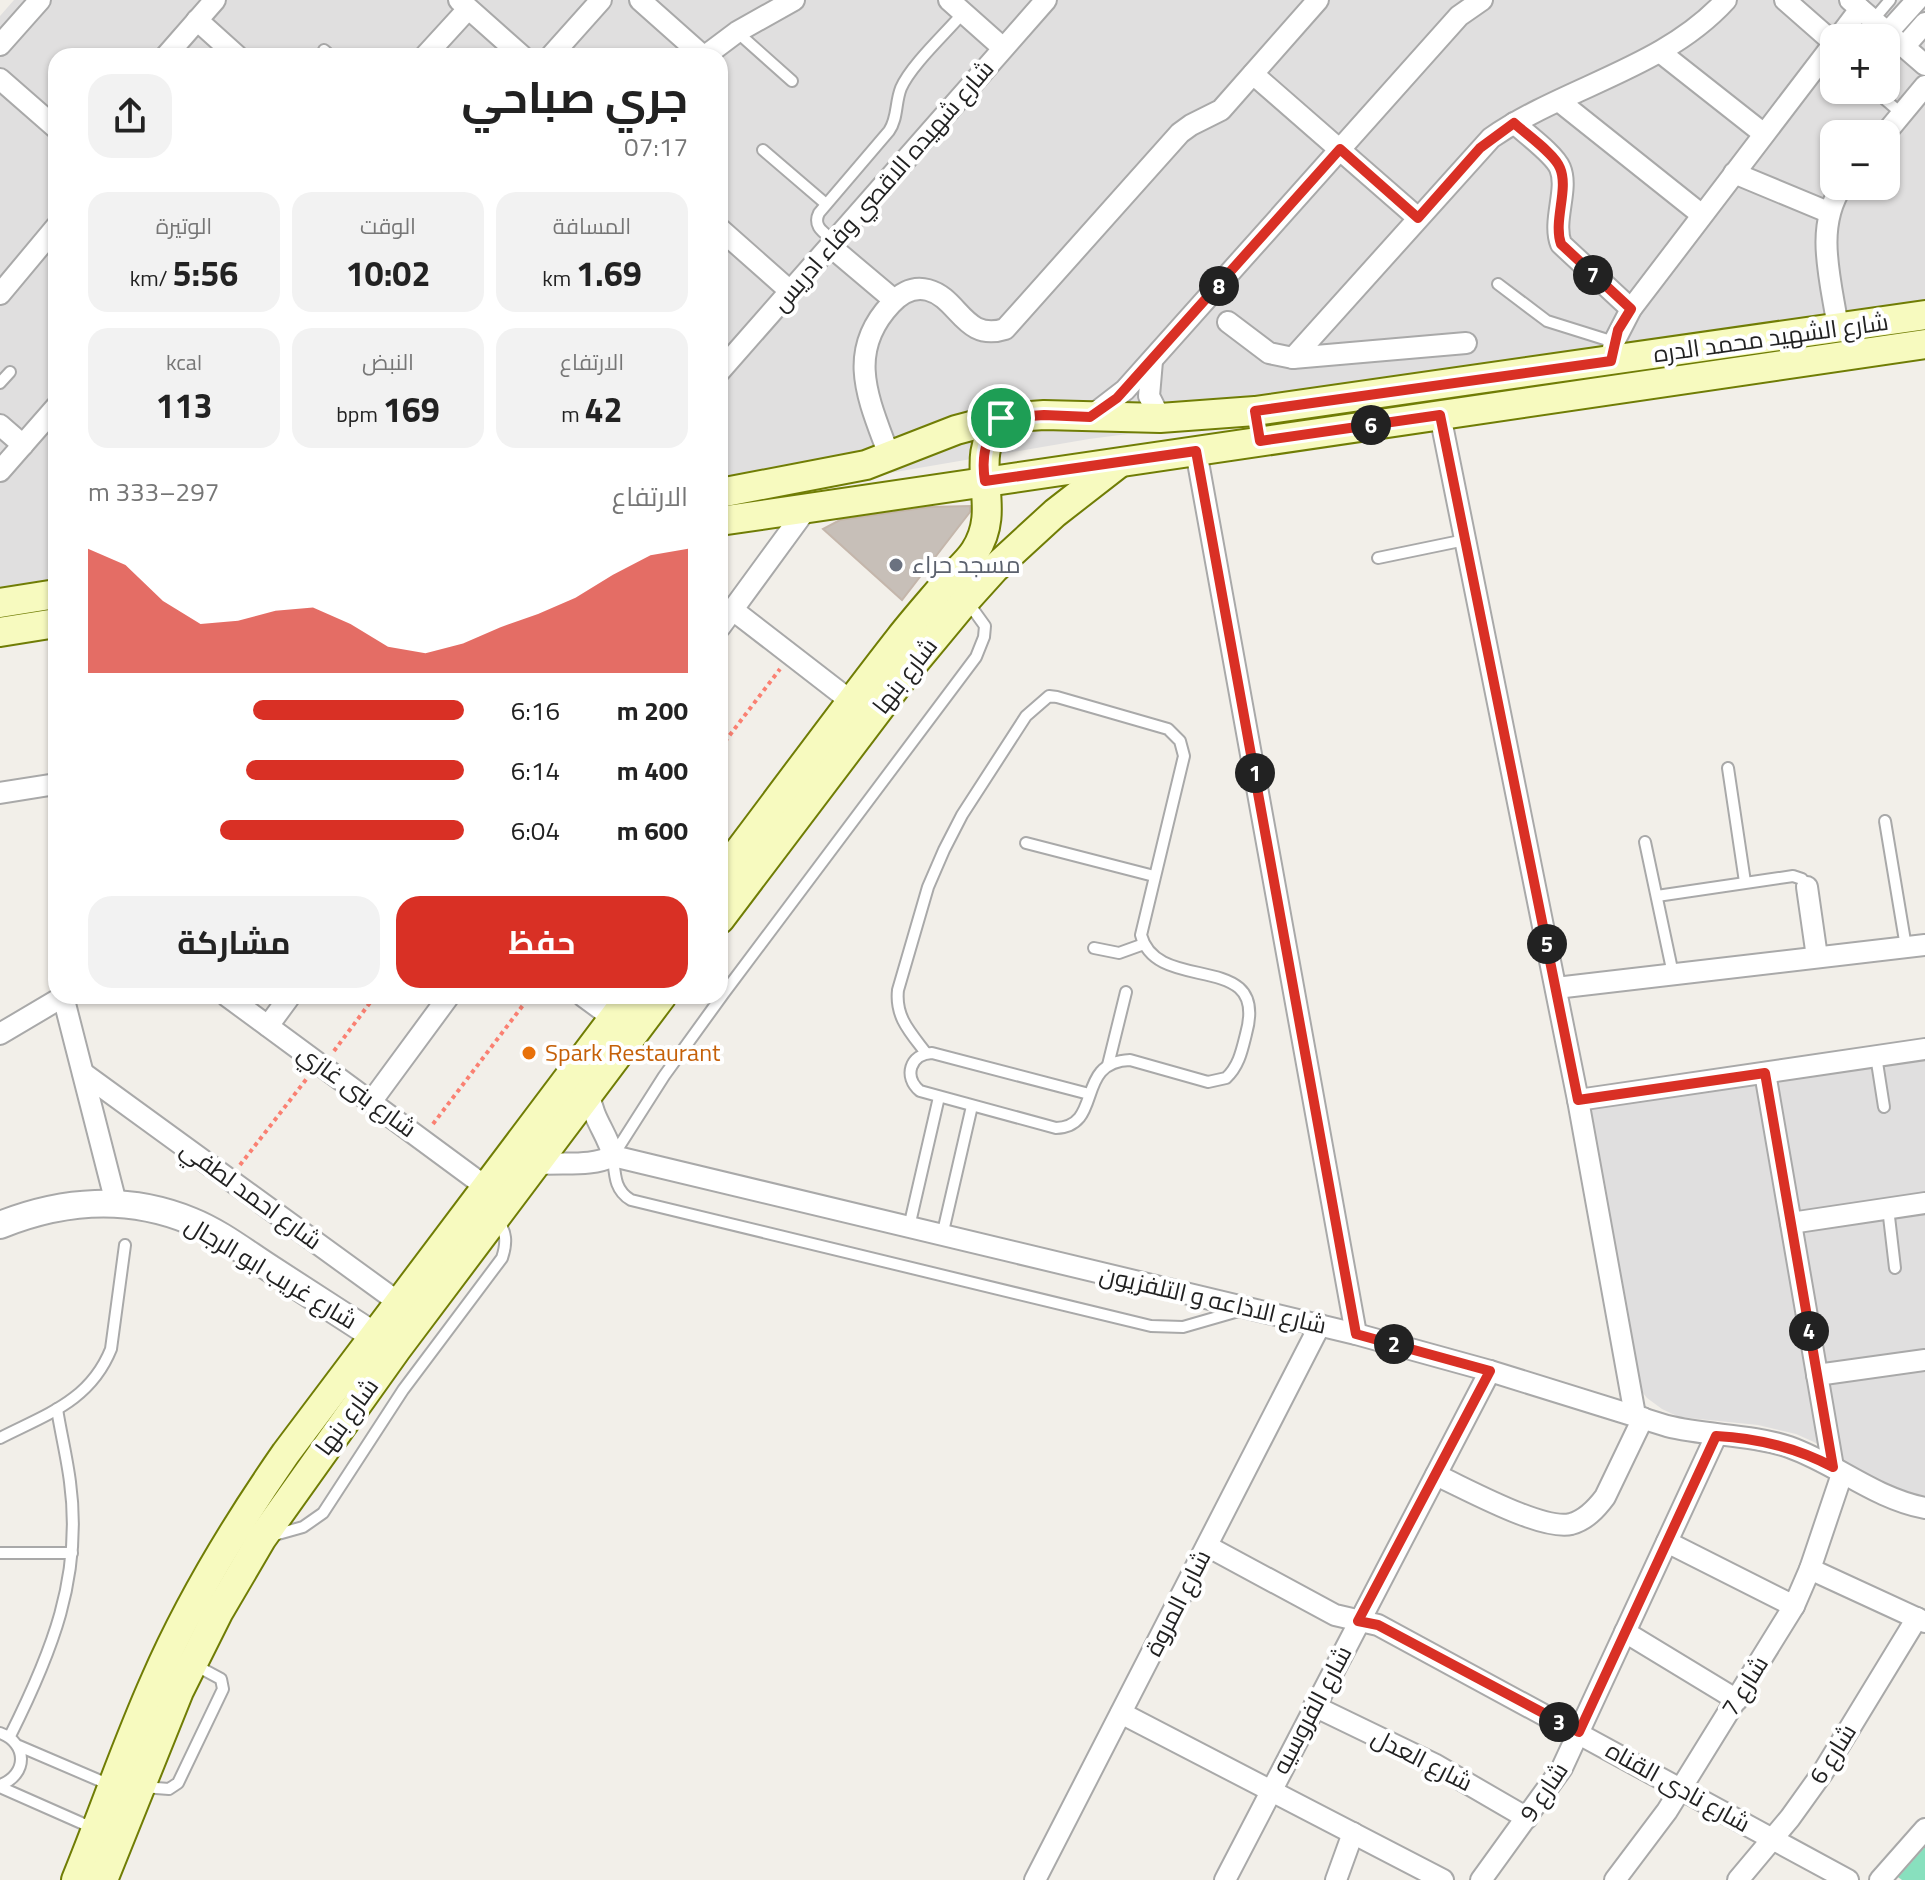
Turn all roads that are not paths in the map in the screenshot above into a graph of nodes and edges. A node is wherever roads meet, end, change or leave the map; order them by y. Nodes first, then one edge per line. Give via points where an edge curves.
1 (40, 0) edge
2 (215, 0) edge
3 (601, 0) edge
4 (640, 0) edge
5 (794, 0) edge
6 (1046, 0) edge
7 (1318, 0) edge
8 (1726, 0) edge
9 (1785, 0) edge
10 (1890, 0) edge
11 (1917, 0) edge
12 (1476, 2) edge
13 (464, 4) edge
14 (956, 6) edge
15 (1868, 15) edge
16 (197, 20) junction
17 (1925, 23) edge
18 (1820, 29) edge
19 (737, 32) junction
20 (0, 45) edge
21 (1904, 47) junction
22 (173, 48) edge
23 (228, 48) edge
24 (431, 48) edge
25 (513, 48) edge
26 (558, 48) edge
27 (695, 48) edge
28 (715, 48) edge
29 (1003, 48) junction
30 (1660, 52) junction
31 (1820, 61) edge
32 (1925, 65) edge
33 (1253, 74) junction
34 (0, 79) edge
35 (792, 81) dead end
36 (1925, 86) edge
37 (1559, 101) junction
38 (1890, 104) edge
39 (1902, 114) junction
40 (1897, 120) edge
41 (48, 121) edge
42 (1514, 123) junction
43 (1764, 134) junction
44 (1340, 149) junction
45 (763, 150) dead end
46 (1734, 173) junction
47 (1834, 200) edge
48 (826, 204) junction
49 (1828, 212) junction
50 (1702, 215) junction
51 (1418, 218) junction
52 (728, 239) edge
53 (832, 243) junction
54 (48, 244) edge
55 (1498, 284) dead end
56 (790, 291) junction
57 (0, 294) edge
58 (894, 300) junction
59 (1631, 309) junction
60 (1925, 315) edge
61 (1228, 322) dead end
62 (1824, 330) junction
63 (1466, 343) dead end
64 (1925, 344) edge
65 (1612, 352) junction
66 (1293, 358) junction
67 (1814, 360) junction
68 (1152, 361) junction
69 (728, 362) edge
70 (10, 372) dead end
71 (0, 383) edge
72 (1255, 411) junction
73 (1440, 415) junction
74 (48, 416) edge
75 (1090, 417) junction
76 (1001, 418) junction
77 (1160, 418) junction
78 (0, 425) edge
79 (1260, 441) junction
80 (23, 445) junction
81 (1196, 451) junction
82 (890, 458) junction
83 (1120, 462) junction
84 (0, 471) edge
85 (985, 481) junction
86 (728, 490) edge
87 (807, 508) junction
88 (728, 520) edge
89 (1465, 540) junction
90 (1378, 558) dead end
91 (48, 595) edge
92 (966, 600) junction
93 (0, 603) edge
94 (733, 610) junction
95 (728, 617) edge
96 (48, 624) edge
97 (0, 632) edge
98 (852, 702) junction
99 (1728, 768) dead end
100 (48, 785) edge
101 (0, 793) edge
102 (1885, 821) dead end
103 (1645, 842) dead end
104 (1026, 843) dead end
105 (728, 859) edge
106 (1154, 876) junction
107 (1745, 882) junction
108 (1807, 887) joint
109 (1657, 896) junction
110 (728, 908) edge
111 (1144, 944) junction
112 (1916, 946) edge
113 (1094, 948) dead end
114 (1817, 957) junction
115 (1673, 974) junction
116 (728, 988) edge
117 (1556, 988) junction
118 (1126, 992) dead end
119 (50, 1004) edge
120 (65, 1004) edge
121 (238, 1004) edge
122 (284, 1004) edge
123 (443, 1004) edge
124 (656, 1004) edge
125 (716, 1004) edge
126 (622, 1007) edge
127 (268, 1026) junction
128 (0, 1034) edge
129 (1925, 1049) edge
130 (926, 1053) junction
131 (1876, 1056) junction
132 (1108, 1065) junction
133 (83, 1073) junction
134 (1765, 1073) junction
135 (589, 1092) junction
136 (1089, 1094) junction
137 (939, 1097) junction
138 (1578, 1100) junction
139 (371, 1102) junction
140 (972, 1106) junction
141 (1884, 1107) dead end
142 (613, 1156) junction
143 (534, 1165) junction
144 (486, 1187) junction
145 (116, 1203) junction
146 (1925, 1203) edge
147 (1888, 1208) junction
148 (494, 1217) junction
149 (1791, 1223) junction
150 (0, 1225) edge
151 (909, 1228) junction
152 (942, 1236) junction
153 (125, 1245) dead end
154 (1895, 1268) dead end
155 (1249, 1308) junction
156 (410, 1310) junction
157 (1320, 1325) junction
158 (1356, 1334) junction
159 (385, 1343) junction
160 (1925, 1360) edge
161 (1490, 1371) junction
162 (1817, 1375) junction
163 (57, 1409) junction
164 (1639, 1416) junction
165 (1716, 1436) junction
166 (0, 1438) edge
167 (1838, 1470) junction
168 (1436, 1475) junction
169 (1925, 1508) edge
170 (262, 1538) junction
171 (1667, 1542) junction
172 (1207, 1546) junction
173 (0, 1553) edge
174 (72, 1553) junction
175 (1810, 1569) junction
176 (1794, 1606) junction
177 (1921, 1620) edge
178 (1358, 1621) junction
179 (1625, 1632) junction
180 (192, 1664) junction
181 (1737, 1700) junction
182 (1314, 1706) junction
183 (1121, 1713) junction
184 (1579, 1732) junction
185 (5, 1735) edge
186 (19, 1746) junction
187 (0, 1786) edge
188 (112, 1786) junction
189 (141, 1787) junction
190 (1681, 1788) junction
191 (1270, 1790) junction
192 (1527, 1818) junction
193 (1925, 1829) edge
194 (96, 1830) junction
195 (1353, 1833) junction
196 (1773, 1840) junction
197 (76, 1880) edge
198 (103, 1880) edge
199 (1035, 1880) edge
200 (1225, 1880) edge
201 (1336, 1880) edge
202 (1443, 1880) edge
203 (1481, 1880) edge
204 (1615, 1880) edge
205 (1738, 1880) edge
206 (1848, 1880) edge
207 (1880, 1880) edge

1 - 20 street
2 - 16 street
3 - 26 street
4 - 27 street
5 - 19 street
6 - 29 street, شارع شهيده الاقصي وفاء ادريس
7 - 33 street
8 - 30 street
9 - 18 street
10 - 15 lane
11 - 15 street
12 - 44 street
13 - 24 street
13 - 25 street
14 - 29 street
14 - 48 lane via 906,79 894,124
15 - 21 street
16 - 22 street
16 - 23 street
17 - 21 street
19 - 28 street
19 - 35 lane
21 - 32 street
29 - 53 street, شارع شهيده الاقصي وفاء ادريس
30 - 37 street
30 - 43 street
31 - 43 street
33 - 44 street
33 - 58 street via 1221,110 1180,133 1005,329 975,328 934,292 923,289
34 - 41 street
36 - 39 street
37 - 42 street
37 - 50 street
38 - 39 lane
39 - 40 street
42 - 51 street via 1480,148
42 - 59 street via 1560,166 1561,244
43 - 46 street
44 - 51 street
44 - 68 street
45 - 48 lane
46 - 49 street
46 - 50 street
47 - 49 street
48 - 53 lane via 816,223
49 - 62 street
50 - 59 street
51 - 66 street
52 - 56 street
53 - 56 street, شارع شهيده الاقصي وفاء ادريس
53 - 58 street
54 - 57 street
55 - 65 lane via 1547,321
56 - 69 street, شارع شهيده الاقصي وفاء ادريس
58 - 82 street via 877,319 863,366
59 - 65 street
60 - 62 main road, شارع الشهيد محمد الدره
61 - 66 street via 1269,353
62 - 65 main road, شارع الشهيد محمد الدره
62 - 67 main road
63 - 66 street
64 - 67 main road, شارع الشهيد محمد الدره
65 - 72 main road, شارع الشهيد محمد الدره
67 - 73 main road, شارع الشهيد محمد الدره
68 - 75 street
68 - 77 street via 1149,396
70 - 71 lane
72 - 77 main road, شارع الشهيد محمد الدره
72 - 79 main road
73 - 79 main road, شارع الشهيد محمد الدره
73 - 89 street
74 - 80 street
75 - 76 main road, شارع الشهيد محمد الدره
75 - 77 main road, شارع الشهيد محمد الدره
76 - 82 main road, شارع الشهيد محمد الدره
76 - 85 main road, شارع بنها via 984,448
78 - 80 street
79 - 81 main road, شارع الشهيد محمد الدره
80 - 84 street
81 - 83 main road, شارع الشهيد محمد الدره
81 - 158 street
82 - 86 main road, شارع الشهيد محمد الدره via 840,472
83 - 85 main road, شارع الشهيد محمد الدره
83 - 92 main road, شارع بنها via 1055,513
85 - 87 main road, شارع الشهيد محمد الدره
85 - 98 main road, شارع بنها via 988,518 975,552
87 - 88 main road, شارع الشهيد محمد الدره
87 - 94 street
89 - 90 lane
89 - 117 street
91 - 93 main road
92 - 110 main road, شارع بنها
92 - 116 lane via 985,626 976,657
94 - 95 street
94 - 98 street
96 - 97 main road
98 - 105 main road, شارع بنها
99 - 107 lane
100 - 101 street
102 - 112 lane
103 - 109 lane
104 - 106 lane
106 - 111 lane via 1142,926
106 - 130 lane via 1184,756 1180,741 1168,729 1049,696 1026,716 962,815 928,887 896,1005
107 - 108 lane via 1793,876
107 - 109 lane
108 - 114 street
109 - 115 lane
111 - 113 lane via 1119,953
111 - 132 lane via 1163,963 1232,982 1245,992 1251,1015 1238,1063 1217,1082 1130,1060
112 - 114 street
114 - 115 street
115 - 117 street
117 - 138 street
118 - 132 lane
119 - 128 street
120 - 133 street
121 - 127 street, شارع بنى غازي
122 - 127 street
123 - 139 street
124 - 135 main road, شارع بنها
125 - 142 lane
126 - 144 main road, شارع بنها
127 - 139 street, شارع بنى غازي
129 - 131 street
130 - 136 lane
130 - 137 lane via 911,1067 911,1081 920,1091
131 - 134 street
131 - 141 lane
132 - 136 lane
133 - 145 street
133 - 156 street, شارع احمد لطفي
134 - 138 street
134 - 149 street
135 - 142 street
135 - 143 main road, شارع بنها
136 - 140 lane via 1079,1119 1056,1128
137 - 140 lane
137 - 151 lane
138 - 164 street
139 - 144 street, شارع بنى غازي
140 - 152 lane
142 - 143 street, شارع الاذاعه و التلفزيون via 595,1163
142 - 151 street, شارع الاذاعه و التلفزيون
142 - 155 lane via 617,1185 631,1200 1151,1326 1183,1327
143 - 148 main road, شارع بنها
144 - 156 main road, شارع بنها
145 - 150 street, شارع غريب ابو الرجال via 53,1208
145 - 159 street, شارع غريب ابو الرجال via 166,1212 215,1233
146 - 147 street
147 - 149 street
147 - 154 lane
148 - 156 main road, شارع بنها
148 - 170 lane via 505,1235 502,1258 395,1401 323,1513 303,1527
149 - 162 street
151 - 152 street, شارع الاذاعه و التلفزيون
152 - 155 street, شارع الاذاعه و التلفزيون
153 - 163 lane via 105,1364 85,1390
155 - 157 street, شارع الاذاعه و التلفزيون
156 - 159 main road, شارع بنها
157 - 158 street, شارع الاذاعه و التلفزيون
157 - 172 street, شارع المروة
158 - 161 street, شارع الاذاعه و التلفزيون
159 - 170 main road, شارع بنها
159 - 188 main road, شارع بنها via 286,1453 214,1564 154,1681
160 - 162 street
161 - 164 street, شارع الاذاعه و التلفزيون
161 - 168 street, شارع الفروسيه
162 - 167 street
163 - 166 lane
163 - 174 lane via 71,1484
164 - 165 street, شارع الاذاعه و التلفزيون
164 - 168 street via 1605,1497 1571,1524 1543,1523
165 - 167 street, شارع الاذاعه و التلفزيون via 1787,1447
165 - 171 street, شارع 9
167 - 169 street, شارع الاذاعه و التلفزيون via 1878,1493
167 - 175 street, شارع 7
168 - 178 street, شارع الفروسيه
170 - 180 main road, شارع بنها
171 - 176 street
171 - 179 street, شارع 9
172 - 178 street, شارع نادى القناه via 1335,1615
172 - 183 street, شارع المروة
173 - 174 lane
174 - 185 lane via 64,1605 42,1674
175 - 176 street, شارع 7
175 - 177 street
176 - 181 street, شارع 7
177 - 196 street, شارع 6
178 - 182 street, شارع الفروسيه
178 - 184 street, شارع نادى القناه via 1378,1625
179 - 181 street
179 - 184 street, شارع 9
180 - 189 main road, شارع بنها
180 - 189 lane via 221,1679 223,1689 174,1788
181 - 190 street, شارع 7
182 - 191 street, شارع الفروسيه
182 - 192 street, شارع العدل via 1434,1764
183 - 191 street
183 - 199 street, شارع المروة
184 - 190 street, شارع نادى القناه
184 - 192 street, شارع 9 via 1562,1768
185 - 186 lane
186 - 187 lane via 19,1771
186 - 188 lane
187 - 194 lane
188 - 194 main road, شارع بنها
189 - 198 main road, شارع بنها
190 - 196 street, شارع نادى القناه
190 - 204 street, شارع 7
191 - 195 street
191 - 200 street, شارع الفروسيه
192 - 203 street, شارع 9
193 - 207 street
194 - 197 main road, شارع بنها
195 - 201 street
195 - 202 street
196 - 205 street, شارع 6
196 - 206 street, شارع نادى القناه

